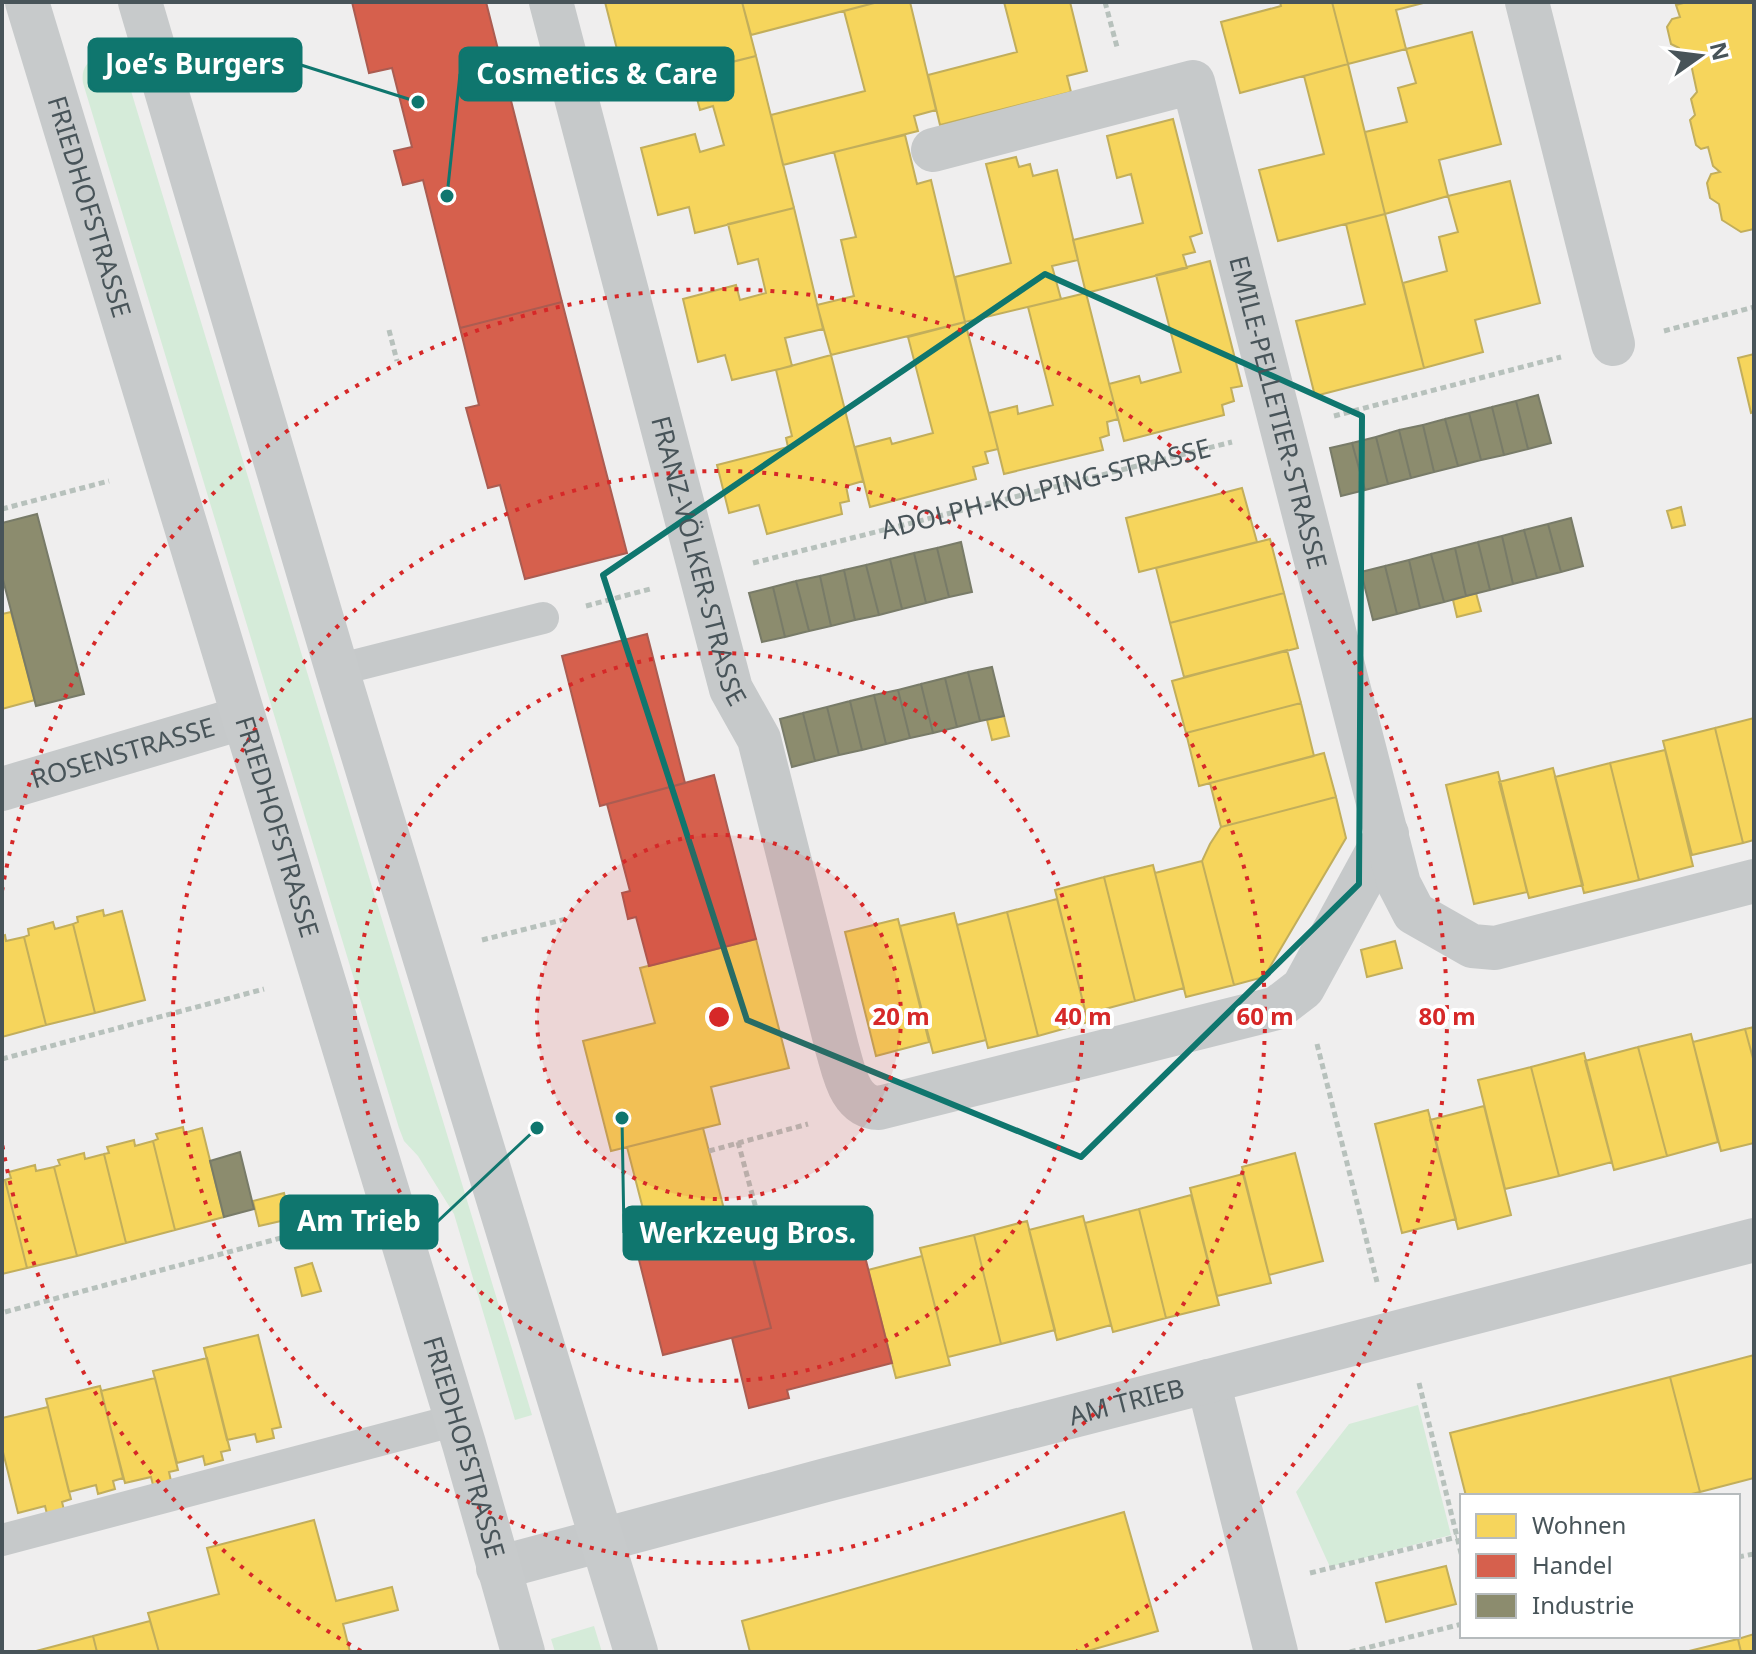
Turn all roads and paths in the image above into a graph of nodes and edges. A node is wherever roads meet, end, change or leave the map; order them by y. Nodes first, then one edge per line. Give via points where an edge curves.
1 (140, 2) edge
2 (551, 2) edge
3 (1527, 2) edge
4 (19, 6) edge
5 (933, 150) dead end
6 (1754, 307) edge
7 (389, 330) dead end
8 (1613, 344) junction
9 (397, 361) dead end
10 (1283, 429) junction
11 (109, 481) dead end
12 (2, 509) edge
13 (701, 575) junction
14 (543, 618) joint
15 (337, 670) junction
16 (242, 718) junction
17 (2, 789) edge
18 (1387, 834) junction
19 (1754, 881) edge
20 (566, 919) dead end
21 (482, 940) dead end
22 (1303, 988) junction
23 (264, 989) dead end
24 (2, 1059) edge
25 (867, 1108) junction
26 (738, 1142) junction
27 (709, 1151) dead end
28 (333, 1224) dead end
29 (1754, 1240) edge
30 (768, 1253) dead end
31 (5, 1312) dead end
32 (1390, 1333) junction
33 (1417, 1376) dead end
34 (1208, 1381) junction
35 (456, 1420) junction
36 (1457, 1537) junction
37 (600, 1539) junction
38 (2, 1540) edge
39 (1460, 1549) edge
40 (498, 1568) junction
41 (1260, 1586) junction
42 (1460, 1624) edge
43 (523, 1652) edge
44 (636, 1652) edge
45 (1276, 1652) edge
46 (1350, 1652) edge

1 - 15 main road
2 - 13 street, FRANZ-VÖLKER-STRASSE
3 - 8 street
4 - 16 main road, FRIEDHOFSTRASSE
5 - 10 street, EMILE-PELLETIER-STRASSE via 1193,82
6 - 8 path, ADOLPH-KOLPING-STRASSE
7 - 9 path
8 - 10 path, ADOLPH-KOLPING-STRASSE
10 - 13 path, ADOLPH-KOLPING-STRASSE
10 - 18 street, EMILE-PELLETIER-STRASSE
11 - 12 path
13 - 14 path, ADOLPH-KOLPING-STRASSE
13 - 25 street, FRANZ-VÖLKER-STRASSE via 731,689 759,739 837,1048 850,1088
14 - 15 lane
15 - 37 main road
16 - 17 street, ROSENSTRASSE
16 - 35 main road, FRIEDHOFSTRASSE
18 - 19 street, EMILE-PELLETIER-STRASSE via 1399,884 1414,913 1472,946 1495,948
18 - 22 street
20 - 21 path
22 - 25 street via 1277,1008
22 - 32 path
23 - 24 path
25 - 26 path
26 - 27 path
26 - 30 path
28 - 31 path
29 - 32 street, AM TRIEB
32 - 34 street, AM TRIEB
33 - 36 path
34 - 37 street, AM TRIEB
34 - 41 street
35 - 38 lane
35 - 40 main road, FRIEDHOFSTRASSE
36 - 39 path
36 - 41 path
37 - 40 street, AM TRIEB
37 - 44 main road
40 - 43 main road, FRIEDHOFSTRASSE
41 - 45 street
42 - 46 path

